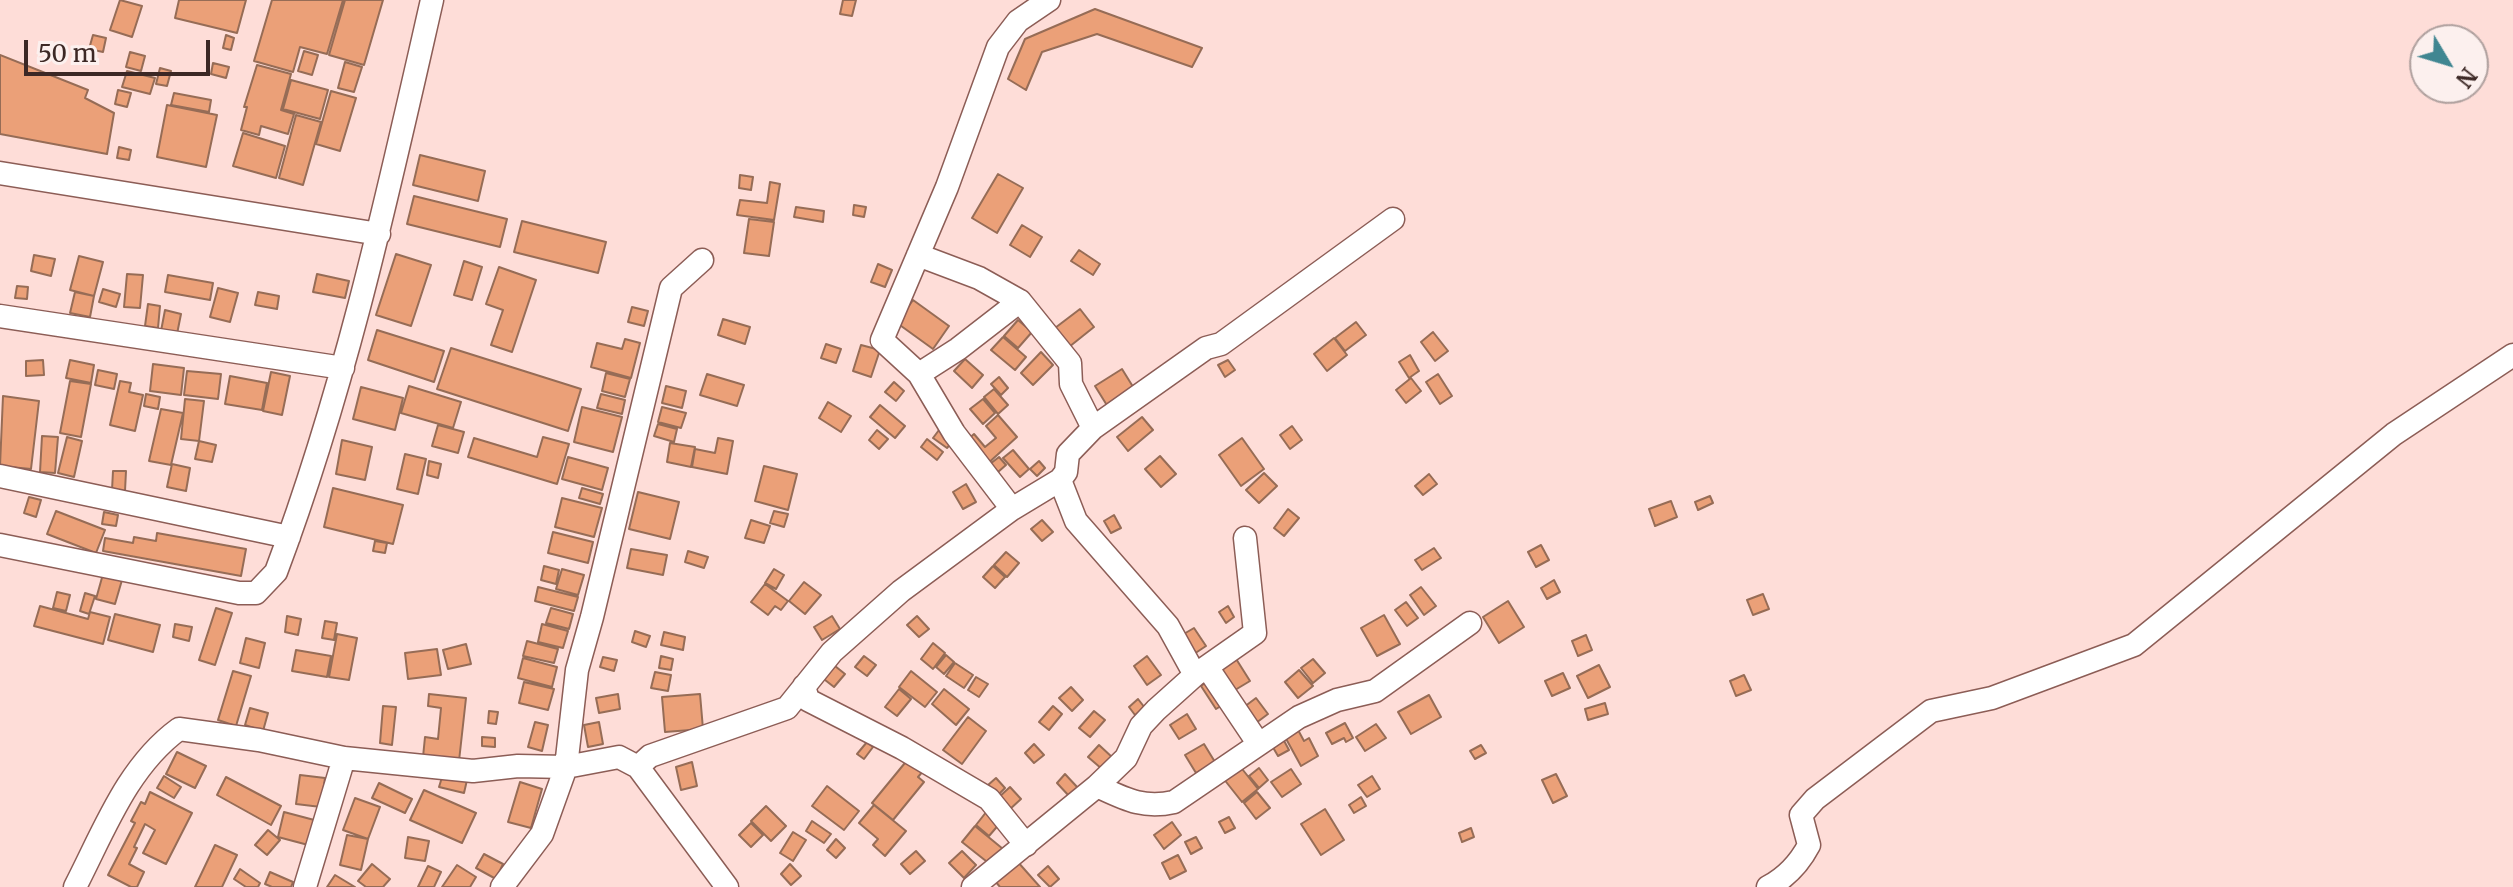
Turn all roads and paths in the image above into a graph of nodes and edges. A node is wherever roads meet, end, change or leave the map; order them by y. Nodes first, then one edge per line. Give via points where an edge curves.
1 (432, 0) edge
2 (1049, 0) edge
3 (0, 173) edge
4 (1393, 219) dead end
5 (379, 234) junction
6 (918, 255) junction
7 (702, 260) dead end
8 (1020, 301) junction
9 (0, 316) edge
10 (2513, 355) edge
11 (343, 368) junction
12 (919, 374) junction
13 (1093, 428) junction
14 (0, 476) edge
15 (1060, 480) junction
16 (1012, 509) junction
17 (289, 537) junction
18 (1245, 538) dead end
19 (0, 545) edge
20 (1470, 623) dead end
21 (1201, 671) junction
22 (804, 686) junction
23 (1258, 743) junction
24 (344, 758) junction
25 (566, 767) junction
26 (638, 767) junction
27 (1097, 786) junction
28 (1026, 845) junction
29 (75, 887) edge
30 (305, 887) edge
31 (502, 887) edge
32 (727, 887) edge
33 (973, 887) edge
34 (1768, 887) edge

1 - 5 street
2 - 6 street via 1018,21 998,47
3 - 5 street
4 - 13 street via 1221,344 1206,348
5 - 11 street
6 - 8 street via 979,278
6 - 12 street via 882,340
7 - 25 street via 671,288 577,670
8 - 12 street
8 - 13 street via 1070,363 1071,384
9 - 11 street
10 - 34 street via 2394,434 2134,645 1992,698 1931,711 1815,799 1801,815 1809,845 1800,862
11 - 17 street
12 - 16 street via 954,433
13 - 15 street via 1068,454
14 - 17 street
15 - 16 street
15 - 21 street via 1076,521
16 - 22 street via 901,591 832,652
17 - 19 street via 276,572 256,593
18 - 21 street via 1255,633
20 - 23 street via 1375,691 1337,700
21 - 23 street
21 - 27 street via 1141,726 1126,758
22 - 26 street via 787,708 650,756
22 - 28 street via 808,700 989,799
23 - 27 street via 1174,802 1155,806 1130,801
24 - 25 street via 473,771
24 - 29 street via 179,729 156,746 131,778
24 - 30 street
25 - 26 street via 619,757
25 - 31 street via 542,834
26 - 32 street
27 - 28 street
28 - 33 street

